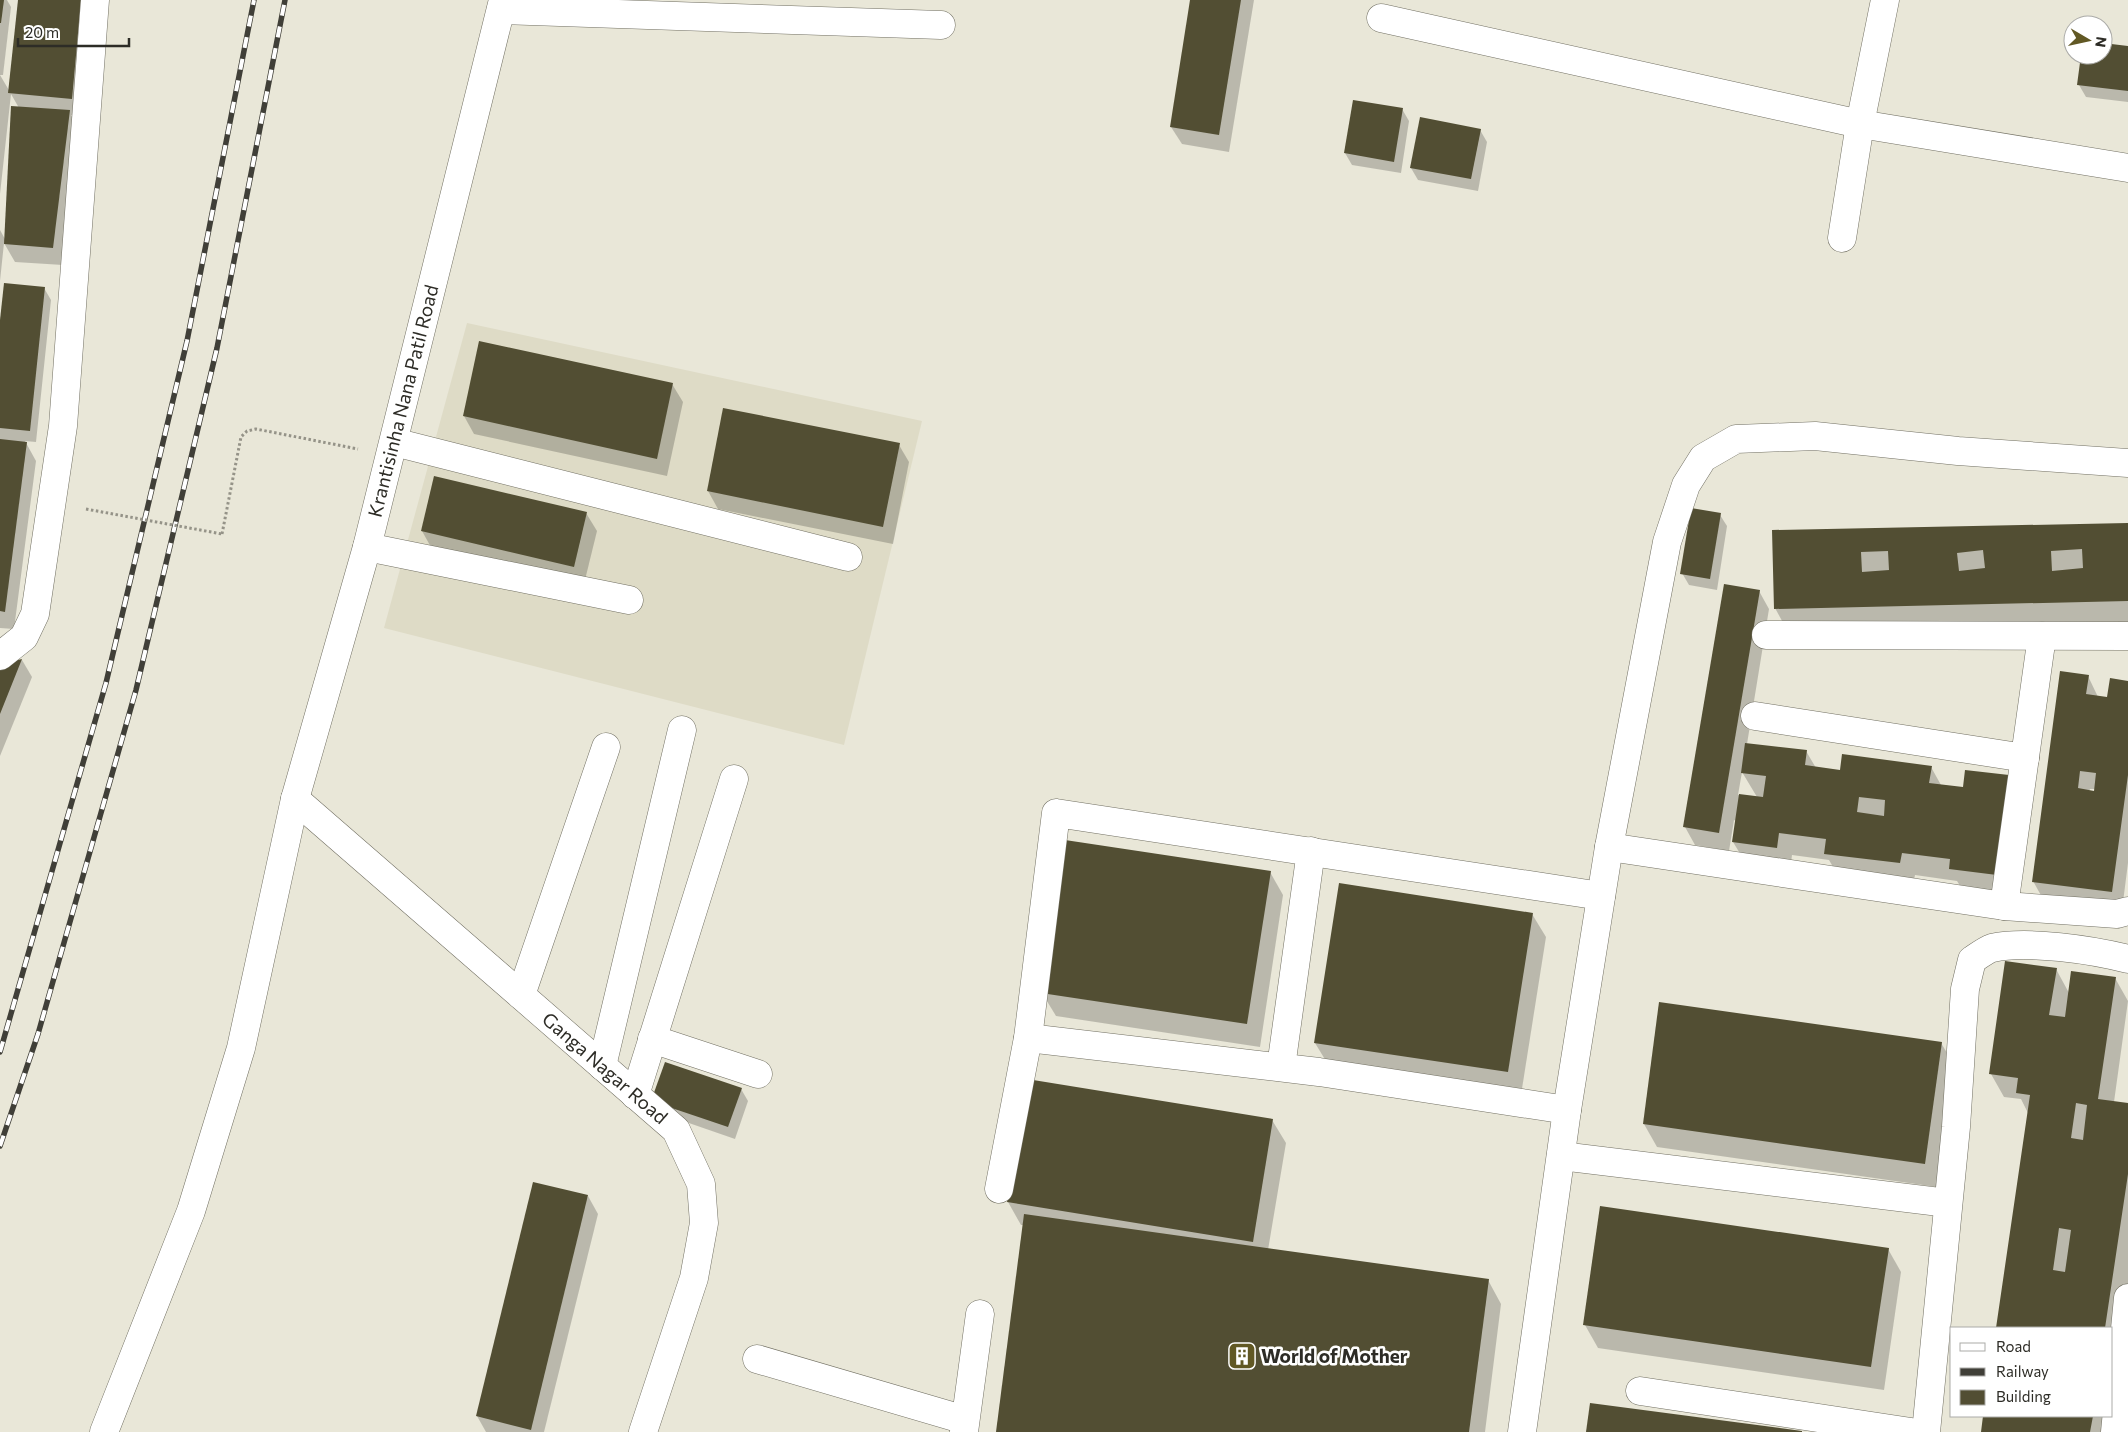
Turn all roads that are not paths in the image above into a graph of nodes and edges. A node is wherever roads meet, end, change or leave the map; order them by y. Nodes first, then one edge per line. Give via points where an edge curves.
1 (95, 0) edge
2 (1885, 0) edge
3 (502, 5) edge
4 (1381, 18) dead end
5 (941, 25) dead end
6 (1860, 124) junction
7 (2128, 168) edge
8 (1842, 238) dead end
9 (392, 450) junction
10 (2128, 463) edge
11 (367, 546) junction
12 (848, 557) dead end
13 (629, 600) dead end
14 (1766, 636) dead end
15 (2042, 636) junction
16 (2128, 636) edge
17 (0, 656) edge
18 (1755, 716) dead end
19 (682, 730) dead end
20 (606, 748) dead end
21 (2024, 758) junction
22 (734, 779) dead end
23 (295, 799) junction
24 (1609, 847) junction
25 (1311, 851) junction
26 (1601, 896) junction
27 (2004, 906) junction
28 (2128, 911) edge
29 (2128, 959) edge
30 (521, 995) junction
31 (1028, 1038) junction
32 (652, 1039) junction
33 (602, 1066) junction
34 (1281, 1067) junction
35 (758, 1074) dead end
36 (635, 1095) junction
37 (1567, 1110) junction
38 (1561, 1156) junction
39 (999, 1189) dead end
40 (1948, 1203) junction
41 (2128, 1298) edge
42 (980, 1314) dead end
43 (2125, 1353) edge
44 (756, 1358) dead end
45 (1640, 1391) dead end
46 (964, 1426) edge
47 (104, 1432) edge
48 (643, 1432) edge
49 (1522, 1432) edge
50 (1911, 1432) edge
51 (1926, 1432) edge
52 (2115, 1432) edge

1 - 17 street via 61,436 35,614 24,637
2 - 6 street
3 - 5 street
3 - 9 street, Krantisinha Nana Patil Road
4 - 6 street
6 - 7 street
6 - 8 street
9 - 11 street, Krantisinha Nana Patil Road
9 - 12 street
10 - 24 street via 1958,451 1815,436 1736,439 1703,458 1686,485 1667,542
11 - 13 street
11 - 23 street, Krantisinha Nana Patil Road
14 - 15 street
15 - 16 street
15 - 21 street
18 - 21 street
19 - 33 street
20 - 30 street
21 - 27 street
22 - 32 street
23 - 30 street, Ganga Nagar Road
23 - 47 street, Krantisinha Nana Patil Road via 241,1048 191,1211
24 - 26 street
24 - 27 street
25 - 26 street
25 - 31 street via 1056,813
25 - 34 street
26 - 37 street
27 - 28 street via 2117,914
29 - 40 street via 2105,953 2028,945 1991,948 1972,960 1965,990
30 - 33 street, Ganga Nagar Road
31 - 34 street
31 - 39 street
32 - 35 street
32 - 36 street
33 - 36 street, Ganga Nagar Road
34 - 37 street
36 - 48 street, Ganga Nagar Road via 676,1130 700,1184 704,1223 694,1278
37 - 38 street
38 - 40 street
38 - 49 street
40 - 51 street
41 - 43 street
42 - 46 street
43 - 52 street
44 - 46 street
45 - 50 street

